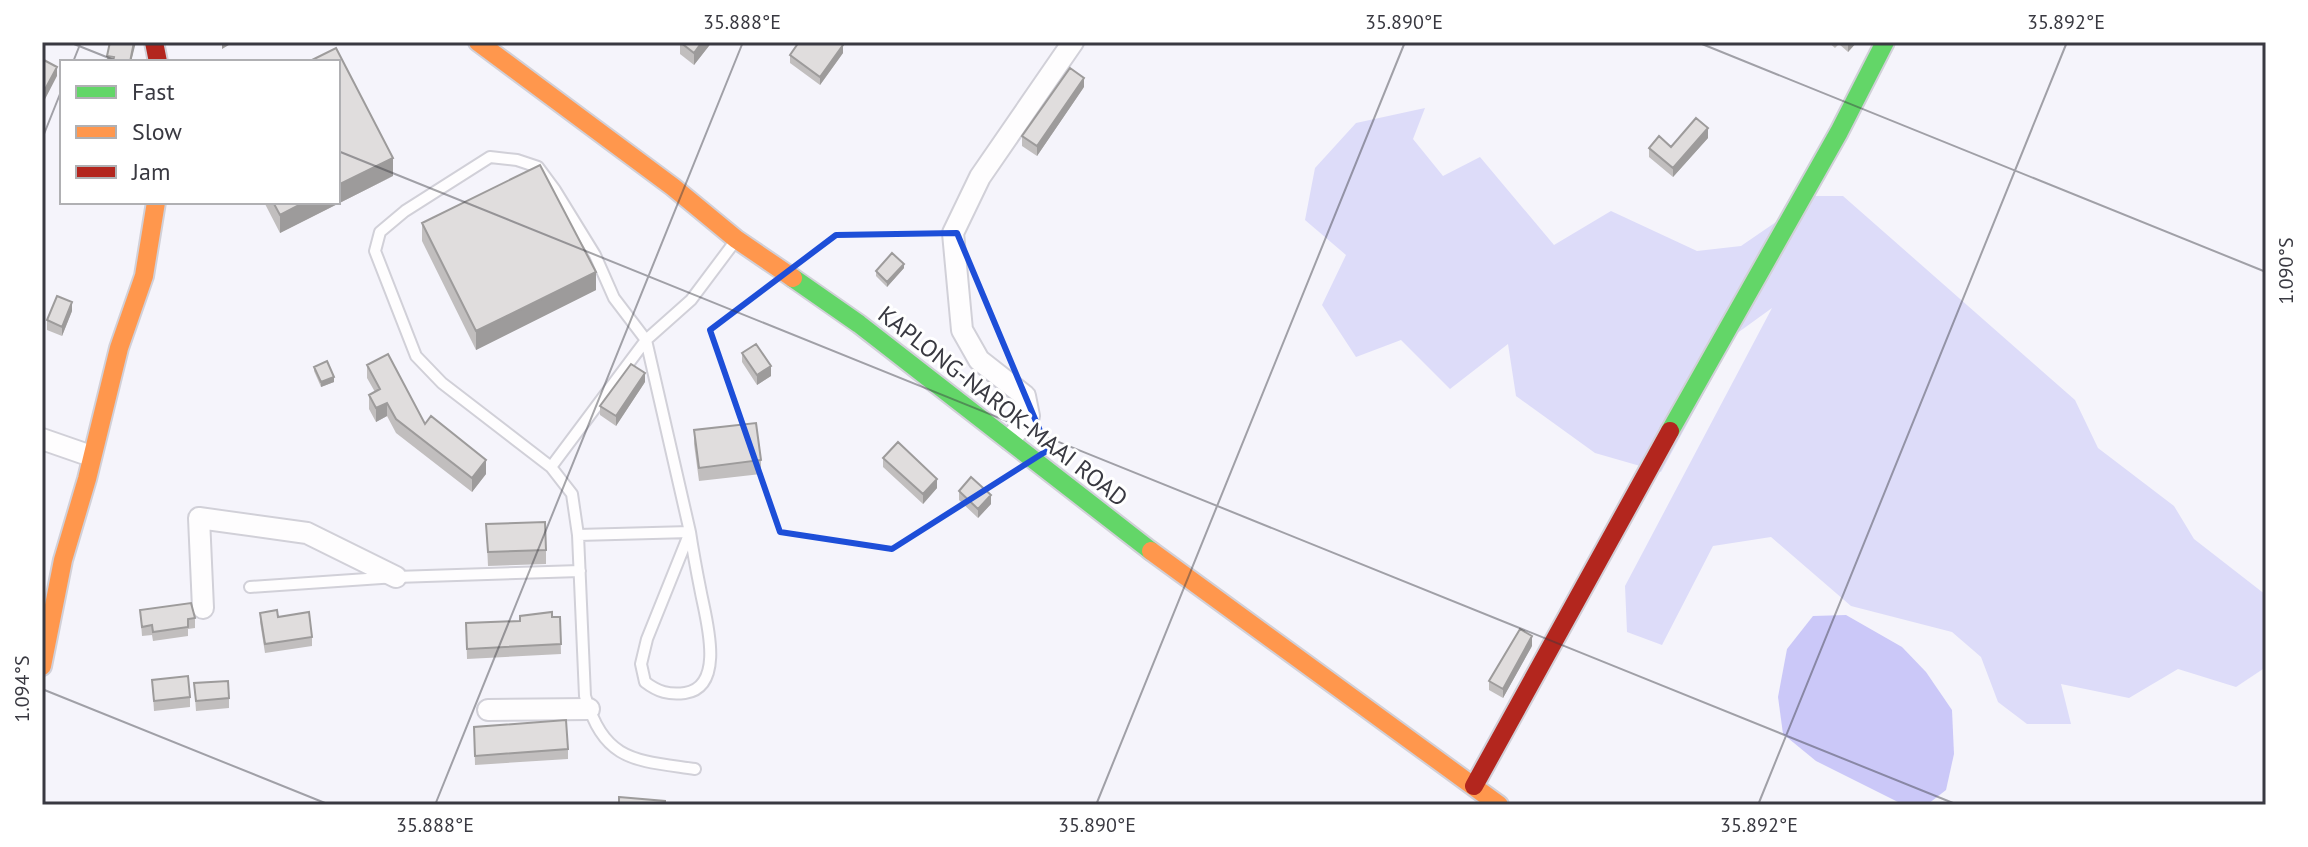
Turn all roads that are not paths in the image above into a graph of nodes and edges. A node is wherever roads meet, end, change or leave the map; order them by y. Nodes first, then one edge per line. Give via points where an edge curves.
1 (478, 42) edge
2 (1073, 42) edge
3 (1885, 42) edge
4 (156, 204) edge
5 (736, 239) junction
6 (646, 340) junction
7 (42, 439) edge
8 (1010, 440) junction
9 (91, 456) junction
10 (551, 467) junction
11 (690, 532) junction
12 (578, 535) junction
13 (580, 571) junction
14 (396, 577) junction
15 (250, 587) dead end
16 (203, 608) dead end
17 (42, 666) edge
18 (589, 709) junction
19 (488, 710) dead end
20 (695, 769) dead end
21 (1474, 786) junction
22 (1499, 805) edge

1 - 5 main road, KAPLONG-NAROK-MAAI ROAD
2 - 8 street via 980,177 953,233 962,330 979,360 1025,396 1029,416
3 - 21 main road
4 - 9 main road via 144,276
5 - 6 lane via 691,300
5 - 8 main road, KAPLONG-NAROK-MAAI ROAD via 859,324
6 - 10 lane
6 - 10 lane via 614,298 595,255 538,167 490,157 380,232 375,251 416,356 442,383
6 - 11 lane
7 - 9 street
8 - 21 main road, KAPLONG-NAROK-MAAI ROAD via 1122,529
9 - 17 main road
10 - 12 lane via 572,494
11 - 11 lane via 641,664 645,682 672,694 692,692 705,680 711,657
11 - 12 lane
12 - 13 lane
13 - 14 lane
13 - 18 lane
14 - 15 lane
14 - 16 street via 307,533 199,518
18 - 19 street
18 - 20 lane via 605,740 625,755
21 - 22 main road, KAPLONG-NAROK-MAAI ROAD

